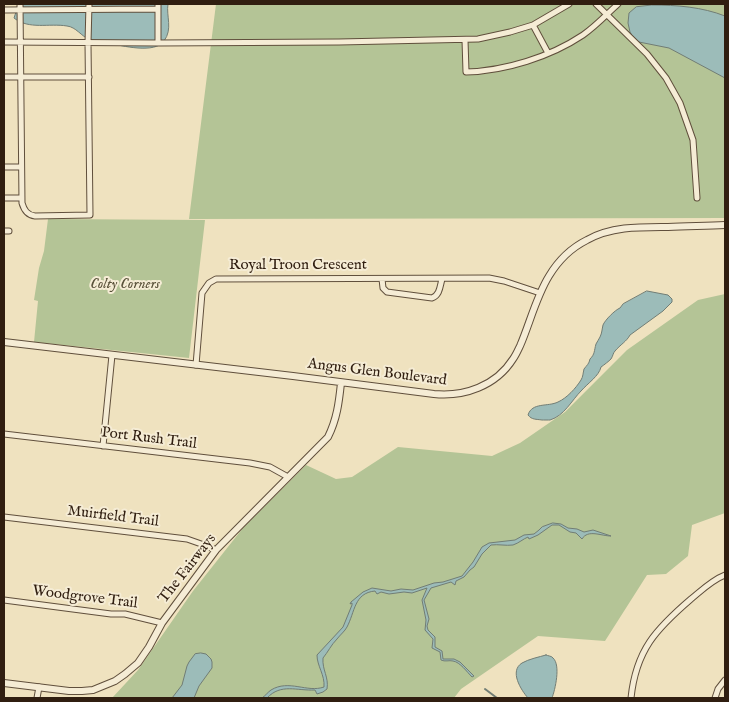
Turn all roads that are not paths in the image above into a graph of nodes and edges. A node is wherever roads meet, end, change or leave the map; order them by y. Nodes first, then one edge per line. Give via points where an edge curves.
1 (569, 4) edge
2 (596, 4) edge
3 (618, 4) edge
4 (89, 6) edge
5 (158, 6) edge
6 (20, 7) edge
7 (4, 10) edge
8 (606, 15) junction
9 (533, 25) junction
10 (465, 40) junction
11 (4, 42) edge
12 (21, 42) junction
13 (88, 43) junction
14 (158, 43) junction
15 (548, 53) junction
16 (89, 76) junction
17 (4, 77) edge
18 (21, 77) junction
19 (4, 167) edge
20 (21, 167) junction
21 (4, 198) edge
22 (22, 198) junction
23 (697, 198) dead end
24 (725, 225) edge
25 (382, 279) junction
26 (442, 279) junction
27 (540, 293) junction
28 (4, 342) edge
29 (112, 355) junction
30 (196, 365) junction
31 (341, 383) junction
32 (4, 434) edge
33 (103, 446) junction
34 (288, 477) junction
35 (4, 517) edge
36 (216, 550) junction
37 (725, 575) edge
38 (4, 600) edge
39 (162, 624) junction
40 (725, 680) edge
41 (4, 683) edge
42 (39, 687) junction
43 (37, 698) edge
44 (631, 698) edge
45 (715, 698) edge

1 - 9 street
2 - 8 street
3 - 8 street
4 - 5 street
4 - 6 street
4 - 13 street
5 - 14 street
6 - 7 street
6 - 12 street
8 - 15 street via 584,34
8 - 23 street via 647,54 680,103 693,140
9 - 10 street
9 - 15 street
10 - 14 street
10 - 15 street via 466,72 520,64
11 - 12 street
12 - 13 street
12 - 18 street
13 - 14 street
13 - 16 street
16 - 18 street
16 - 22 street via 90,215 32,216 24,209
17 - 18 street
18 - 20 street
19 - 20 street
20 - 22 street
21 - 22 street
24 - 27 street, Angus Glen Boulevard via 637,227 605,232 588,239 562,258
25 - 26 street, Royal Troon Crescent
25 - 26 street, Royal Troon Crescent via 387,292 432,298 438,294
25 - 30 street, Royal Troon Crescent via 216,279 202,293
26 - 27 street, Royal Troon Crescent via 496,279
27 - 31 street, Angus Glen Boulevard via 513,360 496,378 479,388 444,395
28 - 29 street, Angus Glen Boulevard
29 - 30 street, Angus Glen Boulevard
29 - 33 street
30 - 31 street, Angus Glen Boulevard
31 - 34 street, The Fairways via 337,414 330,432
32 - 33 street, Port Rush Trail
33 - 34 street, Port Rush Trail via 250,463 270,467
34 - 36 street, The Fairways
35 - 36 street, Muirfield Trail via 187,539
36 - 39 street, The Fairways
37 - 44 street via 707,585 655,634 634,676
38 - 39 street, Woodgrove Trail via 125,614
39 - 42 street, The Fairways via 138,663 115,681 94,690 82,691
40 - 45 street
41 - 42 street, The Fairways
42 - 43 street

